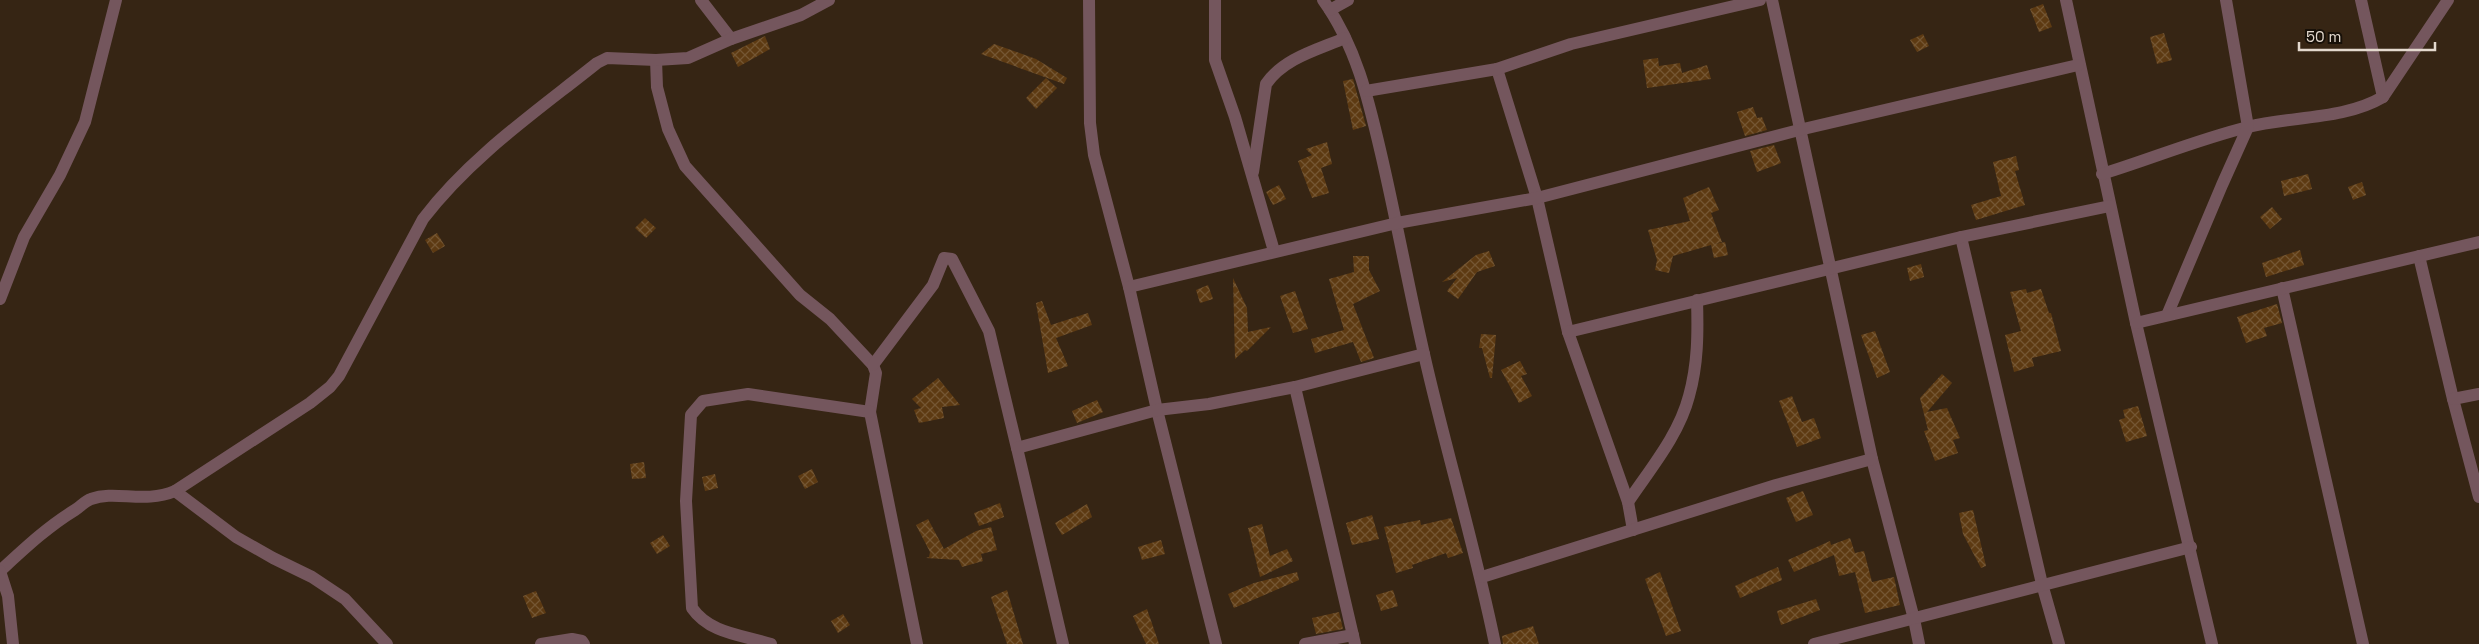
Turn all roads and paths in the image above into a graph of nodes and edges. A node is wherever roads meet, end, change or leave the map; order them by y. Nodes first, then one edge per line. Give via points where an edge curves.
1 (701, 0) edge
2 (829, 0) edge
3 (1089, 0) edge
4 (1214, 0) edge
5 (1348, 0) edge
6 (1760, 0) edge
7 (1772, 0) edge
8 (2066, 0) edge
9 (2226, 0) edge
10 (2361, 0) edge
11 (2448, 0) edge
12 (118, 2) edge
13 (1326, 5) edge
14 (731, 38) junction
15 (1345, 38) junction
16 (656, 60) junction
17 (2078, 65) junction
18 (1498, 69) junction
19 (1366, 91) junction
20 (2382, 97) junction
21 (2248, 127) junction
22 (1799, 130) junction
23 (2102, 174) junction
24 (1252, 176) junction
25 (1537, 198) junction
26 (2110, 206) junction
27 (1397, 223) junction
28 (1961, 237) junction
29 (2479, 242) edge
30 (1274, 251) junction
31 (2419, 256) junction
32 (1829, 268) junction
33 (1129, 287) junction
34 (2282, 288) junction
35 (0, 299) edge
36 (1697, 300) junction
37 (2168, 313) junction
38 (2136, 323) junction
39 (1568, 332) junction
40 (1424, 354) junction
41 (873, 365) junction
42 (1295, 387) junction
43 (2479, 394) edge
44 (2453, 400) junction
45 (1157, 410) junction
46 (870, 412) junction
47 (1017, 448) junction
48 (1872, 459) junction
49 (175, 491) junction
50 (2479, 497) edge
51 (1628, 502) junction
52 (1633, 530) junction
53 (2191, 547) junction
54 (0, 571) edge
55 (1482, 577) junction
56 (2042, 584) junction
57 (1914, 619) junction
58 (1354, 640) edge
59 (13, 644) edge
60 (386, 644) edge
61 (541, 644) edge
62 (584, 644) edge
63 (771, 644) edge
64 (917, 644) edge
65 (1063, 644) edge
66 (1216, 644) edge
67 (1305, 644) edge
68 (1494, 644) edge
69 (1814, 644) edge
70 (1919, 644) edge
71 (2059, 644) edge
72 (2212, 644) edge
73 (2363, 644) edge

1 - 14 street
2 - 14 street via 801,15
3 - 33 street via 1090,123 1094,155
4 - 24 street via 1215,60
5 - 13 street
6 - 18 street via 1571,44
7 - 22 street
8 - 17 street
9 - 21 street
10 - 20 street
11 - 20 street
12 - 35 street via 85,122 60,175 24,237
13 - 15 street
14 - 16 street via 688,58
15 - 19 street
15 - 24 street via 1284,64 1274,72 1266,84
16 - 41 street via 658,87 668,128 685,166 800,295 830,319
16 - 49 street via 607,58 597,63 482,156 440,197 423,219 339,376 330,387
17 - 22 street
17 - 23 street
18 - 19 street
18 - 25 street
19 - 27 street
20 - 21 street via 2346,110
21 - 23 street
21 - 37 street
22 - 25 street
22 - 32 street
23 - 26 street
24 - 30 street
25 - 27 street
25 - 39 street
26 - 28 street
26 - 38 street
27 - 30 street
27 - 40 street
28 - 32 street
28 - 56 street
29 - 31 street
30 - 33 street
31 - 34 street
31 - 44 street
32 - 36 street
32 - 48 street
33 - 45 street
34 - 37 street
34 - 73 street
36 - 39 street
36 - 51 street via 1698,347 1689,397 1671,437
37 - 38 street
38 - 53 street
39 - 51 street
40 - 42 street
40 - 55 street
41 - 46 street via 876,373
41 - 47 street via 934,285 944,258 952,259 989,331
42 - 45 street via 1209,404
42 - 58 street
43 - 44 street
44 - 50 street
45 - 47 street
45 - 66 street
46 - 63 street via 748,394 703,401 691,415 686,501 692,608 712,627
46 - 64 street
47 - 65 street
48 - 52 street
48 - 57 street
49 - 54 street via 148,498 91,499 51,525
49 - 60 street via 236,537 312,577 345,599
51 - 52 street
52 - 55 street
53 - 56 street
53 - 72 street
54 - 59 street via 8,596
55 - 68 street
56 - 57 street
56 - 71 street
57 - 69 street
57 - 70 street
58 - 67 street
61 - 62 street via 572,639

